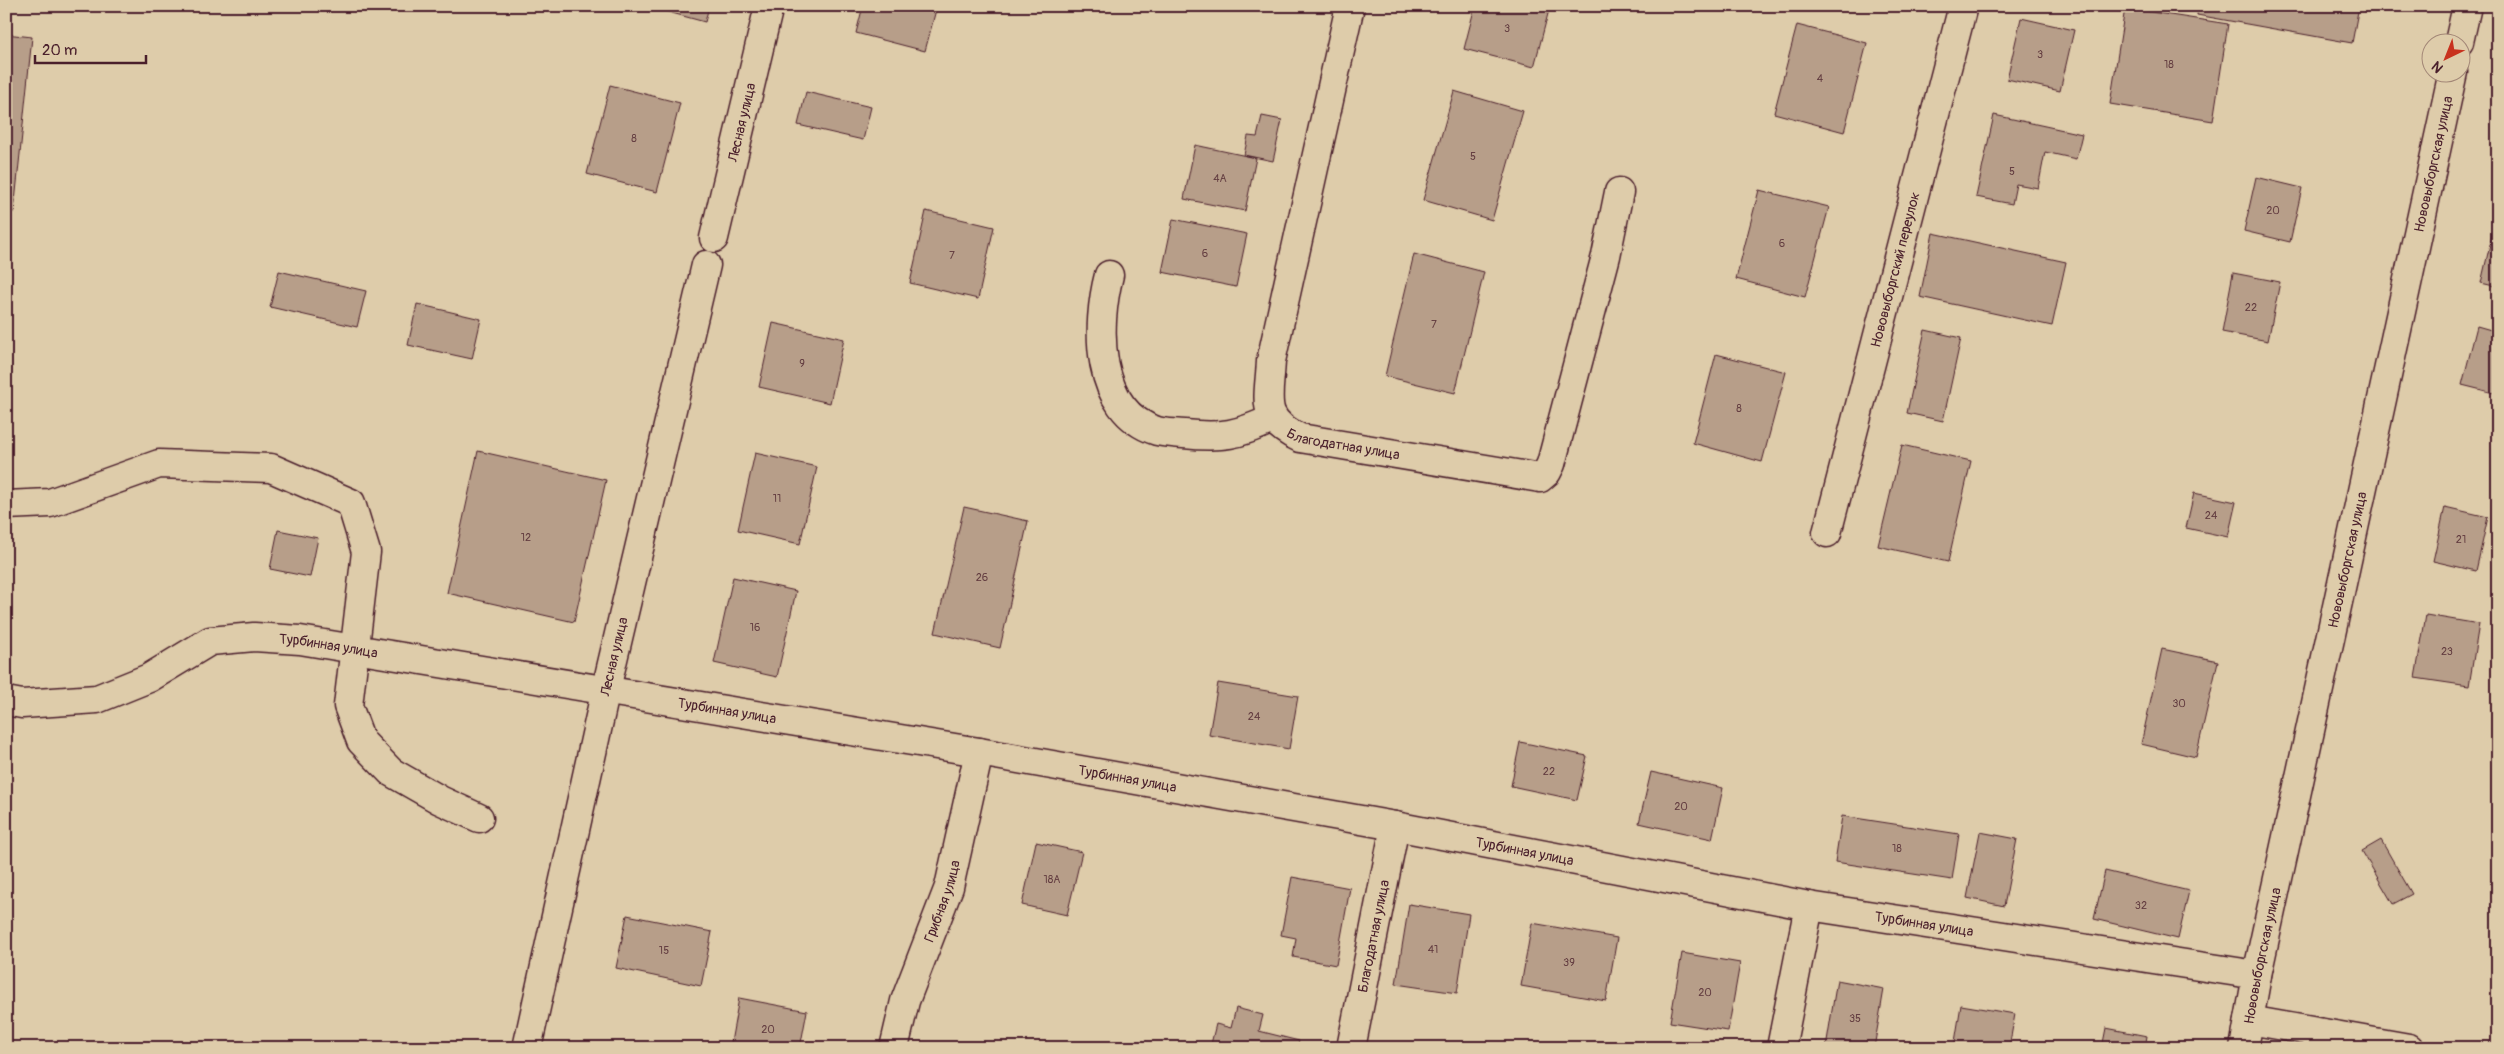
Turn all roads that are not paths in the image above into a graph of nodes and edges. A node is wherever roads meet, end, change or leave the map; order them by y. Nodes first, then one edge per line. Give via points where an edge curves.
1 (769, 6) edge
2 (1350, 6) edge
3 (1963, 6) edge
4 (2467, 6) edge
5 (2461, 32) edge
6 (2451, 82) edge
7 (1619, 192) dead end
8 (714, 238) dead end
9 (706, 265) dead end
10 (1109, 275) dead end
11 (1272, 419) junction
12 (6, 505) edge
13 (1827, 533) dead end
14 (356, 648) junction
15 (606, 689) junction
16 (6, 702) edge
17 (979, 752) junction
18 (479, 818) dead end
19 (1395, 826) junction
20 (1809, 906) junction
21 (2257, 975) junction
22 (2249, 1020) junction
23 (527, 1048) edge
24 (894, 1048) edge
25 (1351, 1048) edge
26 (1781, 1048) edge
27 (2244, 1048) edge
28 (2409, 1048) edge

1 - 8 street, Лесная улица
2 - 11 street, Благодатная улица via 1271,361 1269,410
3 - 13 street, Нововыборгский переулок
4 - 5 street
6 - 21 street, Нововыборгская улица
7 - 11 street, Благодатная улица via 1606,256 1551,464 1540,478 1300,438
9 - 15 street, Лесная улица
10 - 11 street via 1102,300 1105,370 1109,384 1127,411 1157,431 1204,436 1245,432
12 - 14 street via 50,502 159,464 271,468 351,503 366,552
14 - 15 street, Турбинная улица
14 - 16 street, Турбинная улица via 254,637 210,641 149,678 97,699 22,704
14 - 18 street via 348,706 362,741 391,772
15 - 17 street, Турбинная улица
15 - 23 street, Лесная улица
17 - 19 street, Турбинная улица
17 - 24 street, Грибная улица via 949,887 904,1001
19 - 20 street, Турбинная улица
19 - 25 street, Благодатная улица
20 - 21 street, Турбинная улица
20 - 26 street
21 - 22 street, Нововыборгская улица
22 - 27 street, Нововыборгская улица
22 - 28 street

